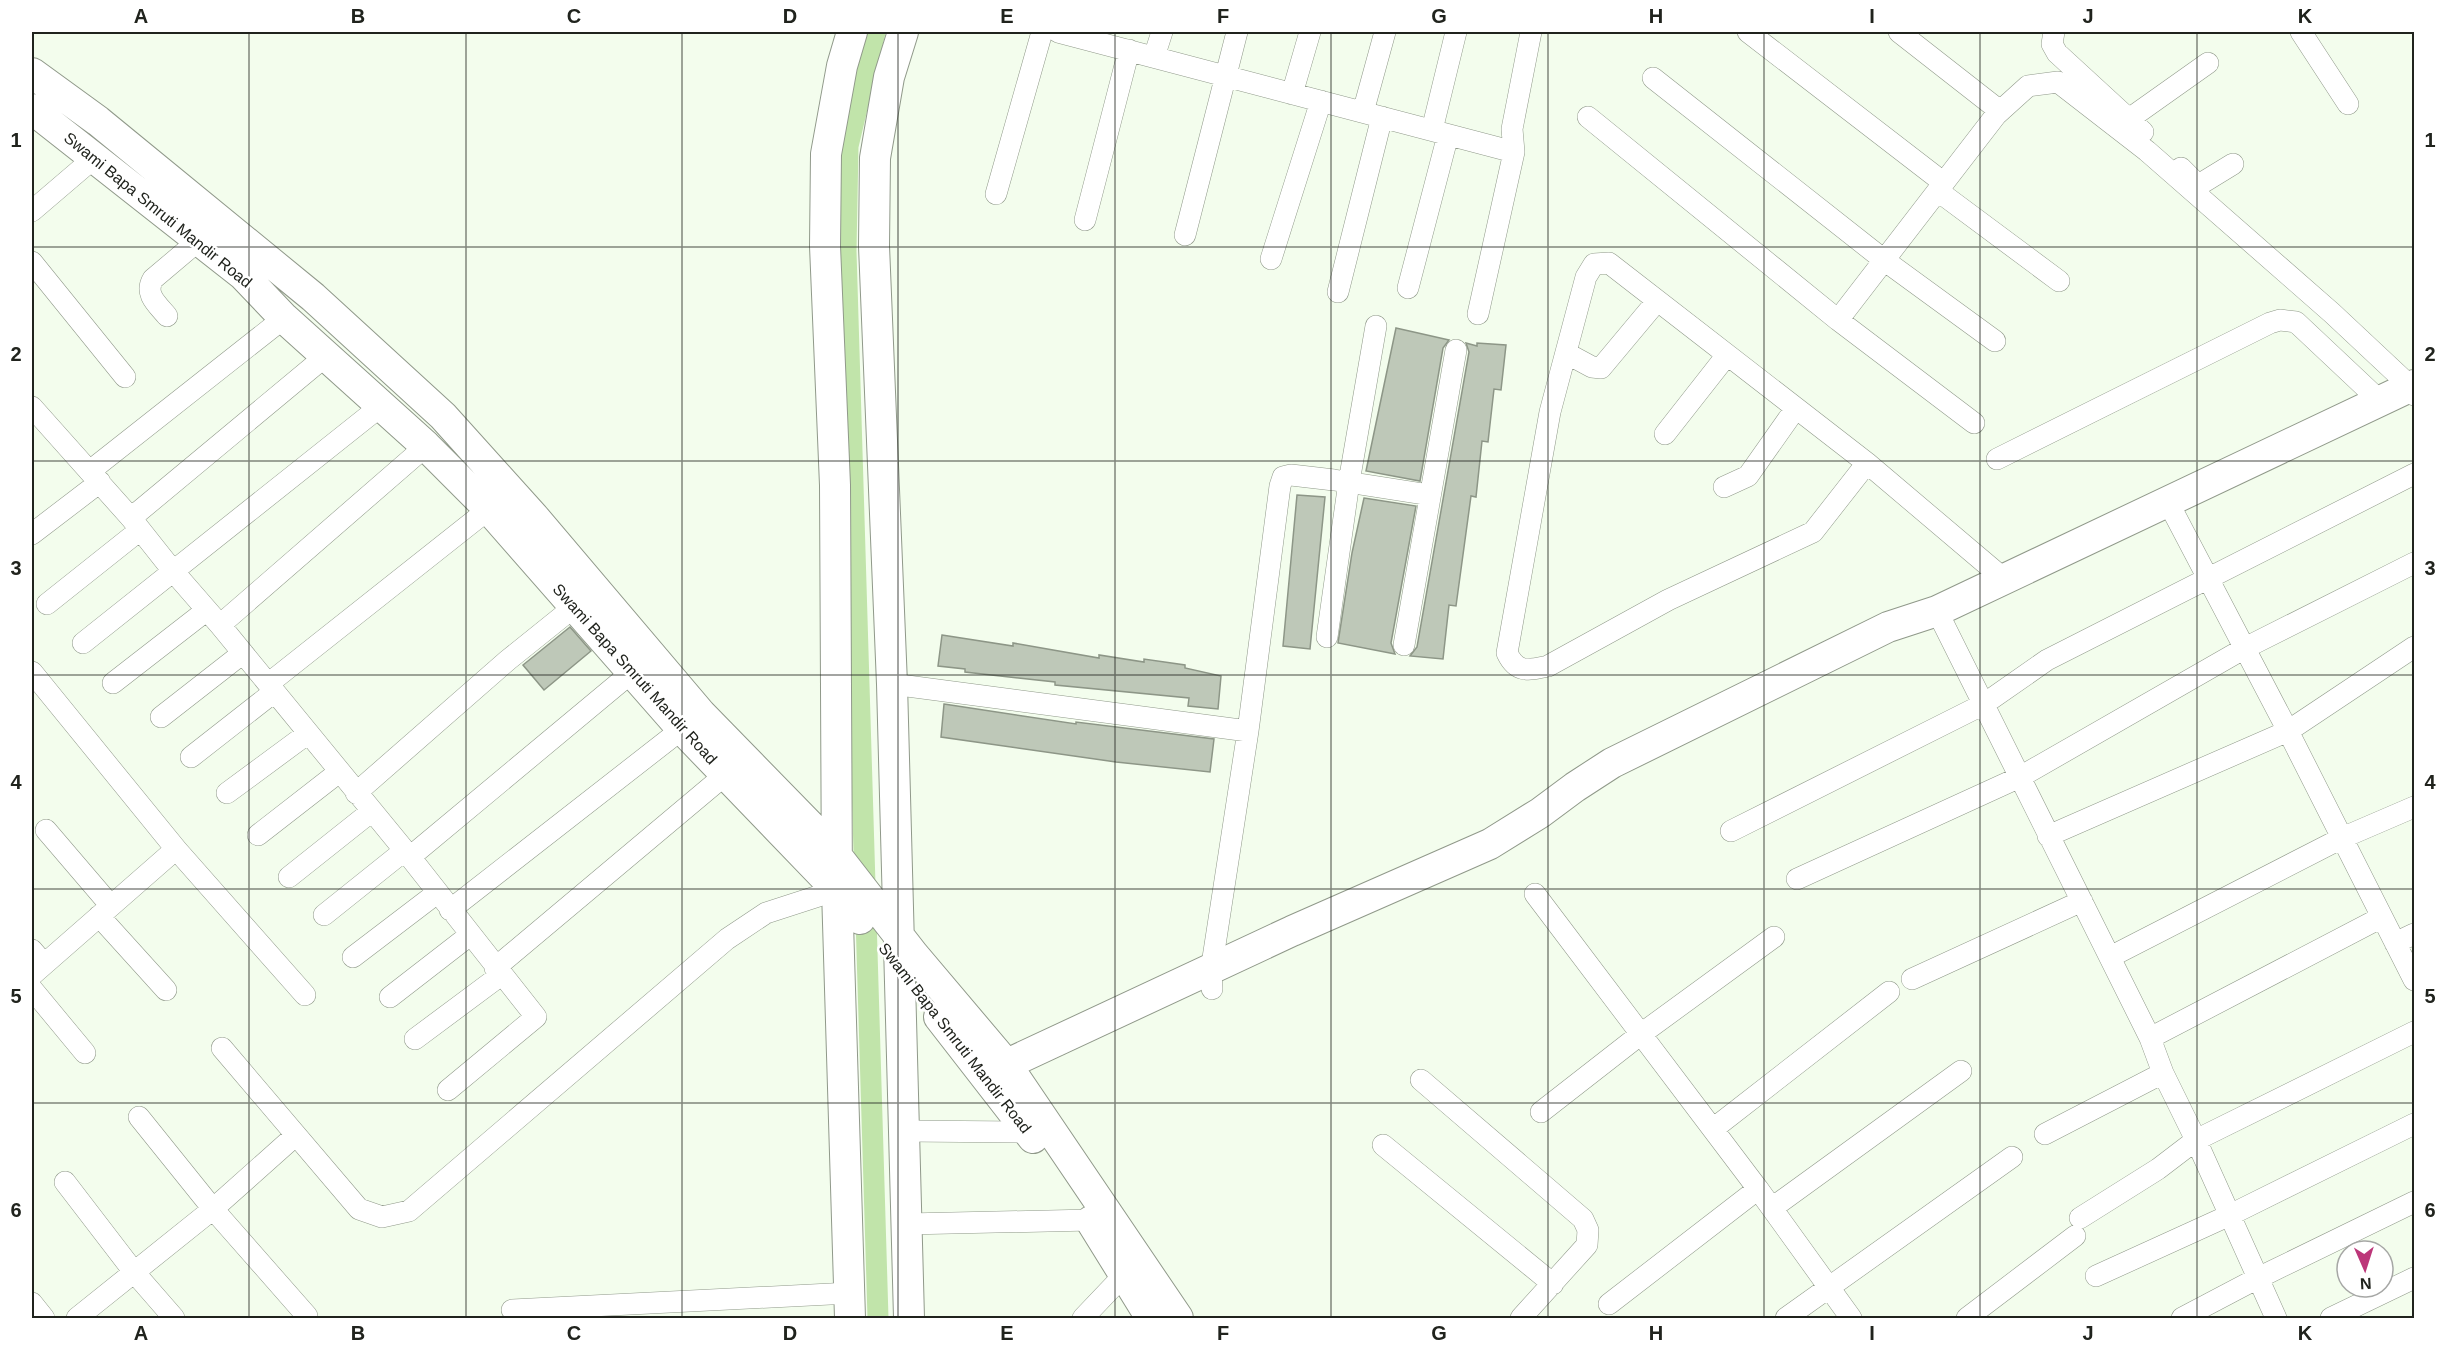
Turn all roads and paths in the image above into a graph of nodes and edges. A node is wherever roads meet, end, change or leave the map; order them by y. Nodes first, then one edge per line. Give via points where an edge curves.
1 (852, 32) edge
2 (903, 32) edge
3 (1042, 32) edge
4 (1059, 32) edge
5 (1162, 32) edge
6 (1237, 32) edge
7 (1310, 32) edge
8 (1385, 32) edge
9 (1456, 32) edge
10 (1531, 32) edge
11 (1748, 32) edge
12 (1899, 32) edge
13 (2054, 32) edge
14 (2301, 32) edge
15 (1086, 35) edge
16 (1129, 50) junction
17 (1154, 57) junction
18 (2208, 63) dead end
19 (32, 73) edge
20 (1226, 76) junction
21 (1653, 78) dead end
22 (1292, 94) junction
23 (1321, 101) junction
24 (2348, 104) dead end
25 (32, 109) edge
26 (2001, 111) junction
27 (1373, 115) junction
28 (1588, 117) dead end
29 (2129, 119) junction
30 (1440, 132) junction
31 (1514, 152) junction
32 (94, 158) junction
33 (2233, 164) dead end
34 (2185, 178) junction
35 (1941, 187) junction
36 (996, 194) dead end
37 (32, 211) edge
38 (1085, 220) dead end
39 (1185, 235) dead end
40 (198, 241) junction
41 (1271, 259) dead end
42 (1884, 260) junction
43 (32, 262) edge
44 (2059, 281) dead end
45 (1408, 288) dead end
46 (1338, 292) dead end
47 (1657, 301) junction
48 (1478, 314) dead end
49 (167, 316) dead end
50 (284, 318) junction
51 (1838, 320) junction
52 (1376, 327) dead end
53 (1995, 341) dead end
54 (1456, 350) dead end
55 (1566, 353) junction
56 (327, 355) junction
57 (1727, 355) junction
58 (125, 377) dead end
59 (2413, 389) edge
60 (2380, 401) junction
61 (381, 406) junction
62 (32, 407) edge
63 (1796, 408) junction
64 (1974, 423) dead end
65 (1665, 434) dead end
66 (426, 446) junction
67 (1997, 459) dead end
68 (1867, 463) junction
69 (2415, 474) edge
70 (95, 477) junction
71 (1349, 482) junction
72 (1724, 487) dead end
73 (1430, 495) junction
74 (2168, 502) junction
75 (489, 509) junction
76 (136, 524) junction
77 (32, 534) edge
78 (2415, 563) edge
79 (172, 571) junction
80 (2208, 578) junction
81 (2004, 579) junction
82 (47, 604) dead end
83 (574, 607) junction
84 (1927, 614) junction
85 (214, 617) junction
86 (1327, 637) dead end
87 (83, 644) dead end
88 (1404, 645) dead end
89 (2415, 647) edge
90 (2245, 648) junction
91 (243, 653) junction
92 (32, 672) edge
93 (631, 673) junction
94 (113, 683) dead end
95 (892, 684) junction
96 (271, 688) junction
97 (1984, 704) junction
98 (161, 717) dead end
99 (682, 729) junction
100 (1248, 731) junction
101 (2288, 731) junction
102 (307, 734) junction
103 (191, 757) dead end
104 (339, 772) junction
105 (725, 775) junction
106 (2020, 777) junction
107 (227, 793) dead end
108 (356, 793) junction
109 (2415, 807) edge
110 (372, 811) junction
111 (46, 830) dead end
112 (1731, 831) dead end
113 (258, 835) dead end
114 (2048, 836) junction
115 (2342, 838) junction
116 (176, 849) junction
117 (407, 854) junction
118 (837, 856) junction
119 (289, 877) dead end
120 (1797, 879) dead end
121 (837, 890) junction
122 (437, 893) junction
123 (1535, 894) dead end
124 (2082, 900) junction
125 (450, 910) junction
126 (105, 911) junction
127 (324, 915) dead end
128 (2382, 917) junction
129 (898, 934) junction
130 (2415, 934) edge
131 (470, 935) junction
132 (1774, 937) dead end
133 (2396, 943) junction
134 (353, 957) dead end
135 (2110, 957) junction
136 (36, 963) edge
137 (898, 966) junction
138 (498, 971) junction
139 (1912, 979) dead end
140 (1211, 980) junction
141 (2415, 980) edge
142 (32, 989) edge
143 (166, 990) dead end
144 (1889, 992) dead end
145 (305, 995) dead end
146 (390, 997) dead end
147 (2415, 1032) edge
148 (1641, 1034) junction
149 (2150, 1038) junction
150 (415, 1039) dead end
151 (222, 1048) dead end
152 (85, 1053) dead end
153 (1962, 1071) dead end
154 (2163, 1073) junction
155 (1001, 1076) junction
156 (1421, 1080) dead end
157 (448, 1090) dead end
158 (1541, 1112) dead end
159 (139, 1117) dead end
160 (2415, 1124) edge
161 (1713, 1129) junction
162 (906, 1131) junction
163 (1029, 1132) junction
164 (2045, 1134) dead end
165 (296, 1135) junction
166 (2196, 1140) junction
167 (1383, 1145) dead end
168 (2012, 1157) dead end
169 (65, 1182) dead end
170 (1758, 1189) junction
171 (2415, 1202) edge
172 (1772, 1208) junction
173 (213, 1209) junction
174 (2230, 1215) junction
175 (1091, 1220) junction
176 (907, 1224) junction
177 (134, 1272) junction
178 (1124, 1276) junction
179 (2096, 1276) dead end
180 (2258, 1278) junction
181 (2415, 1278) edge
182 (1553, 1284) junction
183 (1829, 1287) junction
184 (32, 1304) edge
185 (1610, 1304) dead end
186 (850, 1306) edge
187 (512, 1310) dead end
188 (307, 1316) dead end
189 (44, 1318) edge
190 (77, 1318) edge
191 (174, 1318) edge
192 (909, 1318) edge
193 (1083, 1318) edge
194 (1151, 1318) edge
195 (1178, 1318) edge
196 (1521, 1318) edge
197 (1786, 1318) edge
198 (1851, 1318) edge
199 (1967, 1318) edge
200 (2182, 1318) edge
201 (2276, 1318) edge
202 (2331, 1318) edge

1 - 118 street via 826,154 825,246 835,484
2 - 95 street via 887,89 875,158 874,246
3 - 36 street
4 - 15 street
5 - 17 street
6 - 20 street
7 - 22 street
8 - 27 street
9 - 30 street
10 - 31 street via 1512,129
11 - 35 street
12 - 26 street
13 - 29 street via 2052,44 2057,53
14 - 24 street
15 - 16 street
16 - 17 street
16 - 38 street
17 - 20 street
18 - 29 street
19 - 118 street via 99,121 313,297 443,416 701,714
20 - 22 street
20 - 39 street
21 - 42 street
22 - 23 street
23 - 27 street
23 - 41 street
25 - 32 street, Swami Bapa Smruti Mandir Road
26 - 34 street via 2028,86 2058,82
26 - 35 street
27 - 30 street
27 - 46 street
28 - 51 street
29 - 34 street
30 - 31 street
30 - 45 street
31 - 48 street
32 - 37 street
32 - 40 street, Swami Bapa Smruti Mandir Road
33 - 34 street via 2202,183
34 - 59 street
35 - 42 street
35 - 44 street
40 - 49 street via 149,286 149,293
40 - 50 street, Swami Bapa Smruti Mandir Road via 243,275
42 - 51 street
42 - 53 street
43 - 58 street
47 - 55 street via 1601,368
47 - 55 street via 1609,263 1594,264 1586,277
47 - 57 street
50 - 56 street, Swami Bapa Smruti Mandir Road
50 - 70 street
51 - 64 street
52 - 71 street
54 - 73 street
55 - 68 street via 1550,412 1507,653 1512,664 1526,671 1548,666 1668,600 1813,532
56 - 61 street, Swami Bapa Smruti Mandir Road
56 - 76 street
57 - 63 street
57 - 65 street
59 - 60 street
60 - 67 street via 2296,322 2280,320
60 - 74 street
61 - 66 street, Swami Bapa Smruti Mandir Road
61 - 79 street
62 - 70 street
63 - 68 street
63 - 72 street via 1748,476
66 - 75 street, Swami Bapa Smruti Mandir Road
66 - 85 street
68 - 81 street
69 - 80 street
70 - 76 street
70 - 77 street
71 - 73 street
71 - 86 street
71 - 100 street via 1283,477
73 - 88 street
74 - 80 street
74 - 81 street
75 - 83 street, Swami Bapa Smruti Mandir Road
75 - 96 street
76 - 79 street
76 - 82 street
78 - 90 street
79 - 85 street
79 - 87 street
80 - 90 street
80 - 97 street via 2048,660
81 - 84 street
83 - 93 street, Swami Bapa Smruti Mandir Road
83 - 108 street
84 - 97 street
84 - 140 street via 1888,627 1623,758 1573,797 1490,844 1293,931
85 - 91 street
85 - 94 street
89 - 101 street
90 - 101 street
90 - 106 street
91 - 96 street
91 - 98 street
92 - 116 street
93 - 99 street, Swami Bapa Smruti Mandir Road
93 - 117 street
95 - 100 street
95 - 129 street
96 - 102 street
96 - 103 street
97 - 106 street
97 - 112 street
99 - 105 street, Swami Bapa Smruti Mandir Road
99 - 125 street
100 - 140 street
101 - 114 street
101 - 115 street
102 - 104 street
102 - 107 street
104 - 108 street
104 - 113 street
105 - 121 street, Swami Bapa Smruti Mandir Road
105 - 138 street
106 - 114 street
106 - 120 street
108 - 110 street
109 - 115 street
110 - 117 street
110 - 119 street
111 - 126 street
114 - 124 street
115 - 128 street
115 - 135 street
116 - 126 street
116 - 145 street
117 - 122 street
117 - 127 street
118 - 121 street
118 - 129 street
121 - 137 street, Swami Bapa Smruti Mandir Road
121 - 165 street via 766,913 728,939 409,1211 382,1217 359,1209
121 - 186 street
122 - 125 street
122 - 134 street
123 - 148 street
124 - 135 street
124 - 139 street
125 - 131 street
126 - 136 street
126 - 143 street
128 - 133 street
128 - 149 street
129 - 137 street
129 - 155 street
130 - 133 street
131 - 138 street
131 - 146 street
132 - 148 street
133 - 141 street
135 - 149 street
137 - 155 street, Swami Bapa Smruti Mandir Road
137 - 162 street
138 - 150 street
138 - 157 street via 536,1017
140 - 155 street
142 - 152 street
144 - 161 street
147 - 166 street
148 - 158 street
148 - 161 street
149 - 154 street
151 - 165 street
153 - 172 street
154 - 164 street
154 - 166 street
155 - 163 street, Swami Bapa Smruti Mandir Road
155 - 195 street
156 - 182 street via 1583,1220 1588,1230 1587,1245
159 - 173 street
160 - 174 street
161 - 170 street
162 - 163 street
162 - 176 street
163 - 175 street, Swami Bapa Smruti Mandir Road
165 - 173 street
166 - 174 street
166 - 199 street via 2078,1227
167 - 182 street
168 - 183 street
169 - 177 street
170 - 172 street
170 - 185 street
171 - 180 street
172 - 183 street
173 - 177 street
173 - 188 street
174 - 179 street
174 - 180 street
175 - 176 street
175 - 178 street, Swami Bapa Smruti Mandir Road
176 - 192 street
177 - 190 street
177 - 191 street
178 - 193 street
178 - 194 street, Swami Bapa Smruti Mandir Road
180 - 200 street
180 - 201 street
181 - 202 street
182 - 196 street
183 - 197 street
183 - 198 street
184 - 189 street
186 - 187 street

